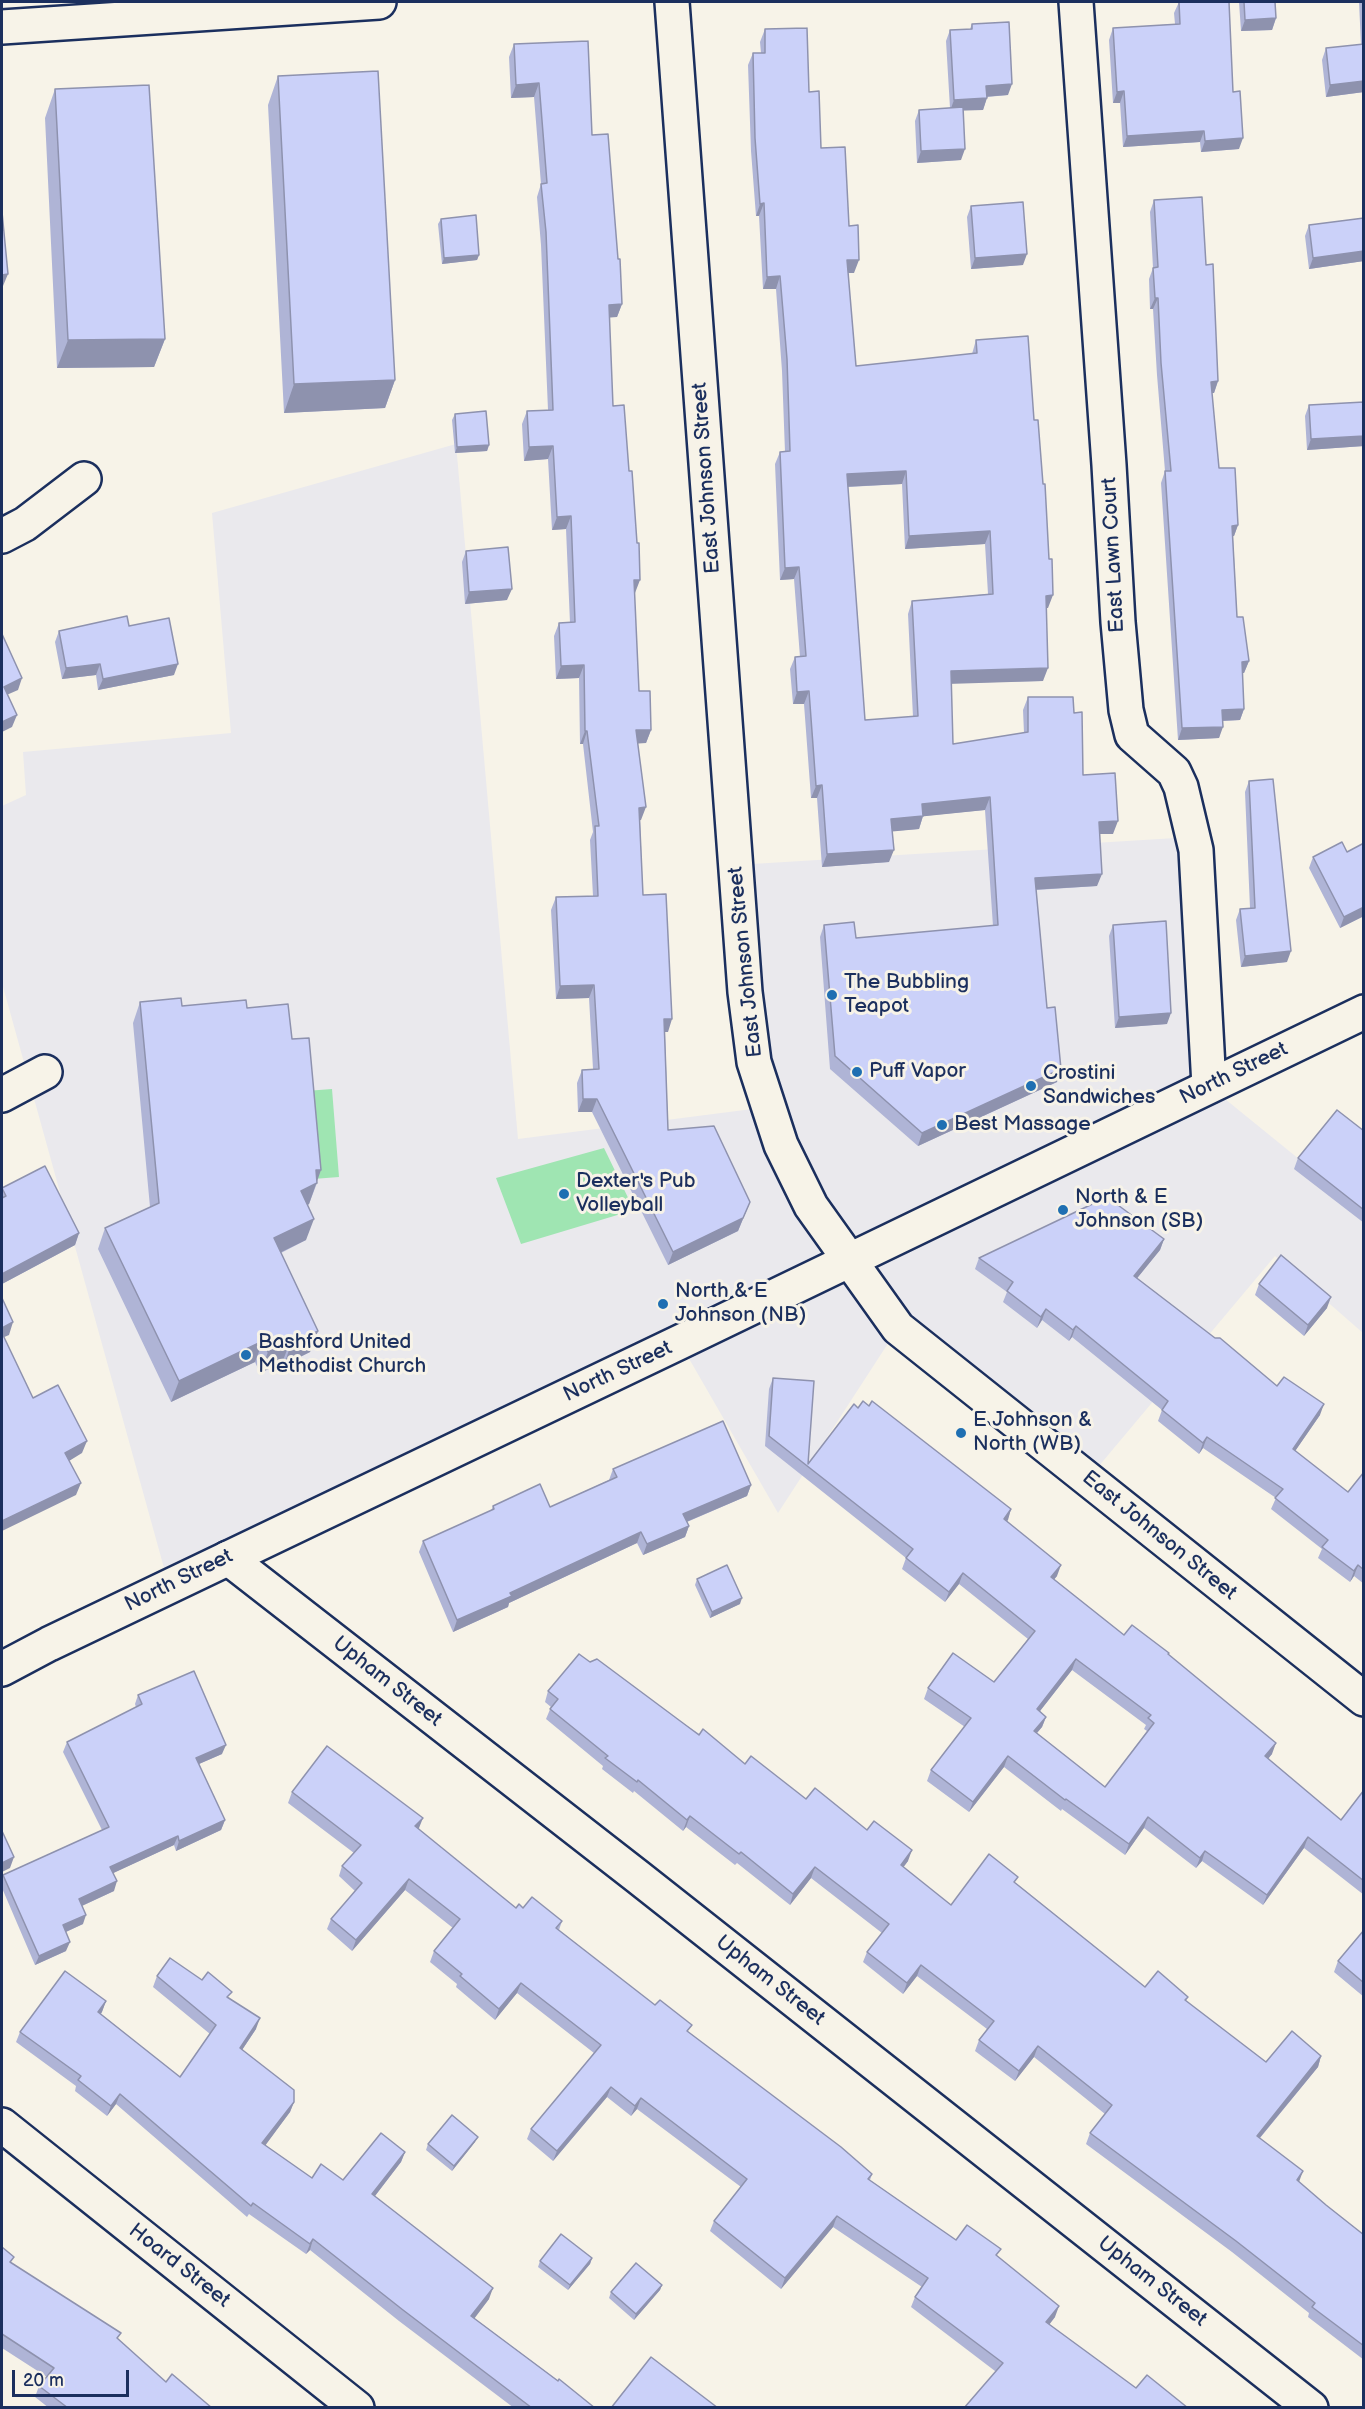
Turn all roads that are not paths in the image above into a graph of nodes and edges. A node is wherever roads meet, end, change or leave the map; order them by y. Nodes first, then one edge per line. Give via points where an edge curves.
1 (379, 2) edge
2 (672, 2) edge
3 (1076, 2) edge
4 (2, 27) edge
5 (84, 479) dead end
6 (2, 536) edge
7 (1364, 1012) edge
8 (45, 1072) dead end
9 (1209, 1086) junction
10 (2, 1095) edge
11 (851, 1260) junction
12 (228, 1558) junction
13 (2, 1669) edge
14 (1364, 1699) edge
15 (2, 2125) edge
16 (357, 2408) edge
17 (1311, 2408) edge

1 - 4 street
2 - 11 street, East Johnson Street via 745,992 754,1062 780,1145 810,1206
3 - 9 street, East Lawn Court via 1126,710 1132,735 1174,772 1196,850
5 - 6 street via 25,524
7 - 9 street, North Street
8 - 10 street
9 - 11 street, North Street
11 - 12 street, North Street
11 - 14 street, East Johnson Street via 898,1328
12 - 13 street, North Street
12 - 17 street, Upham Street
15 - 16 street, Hoard Street

